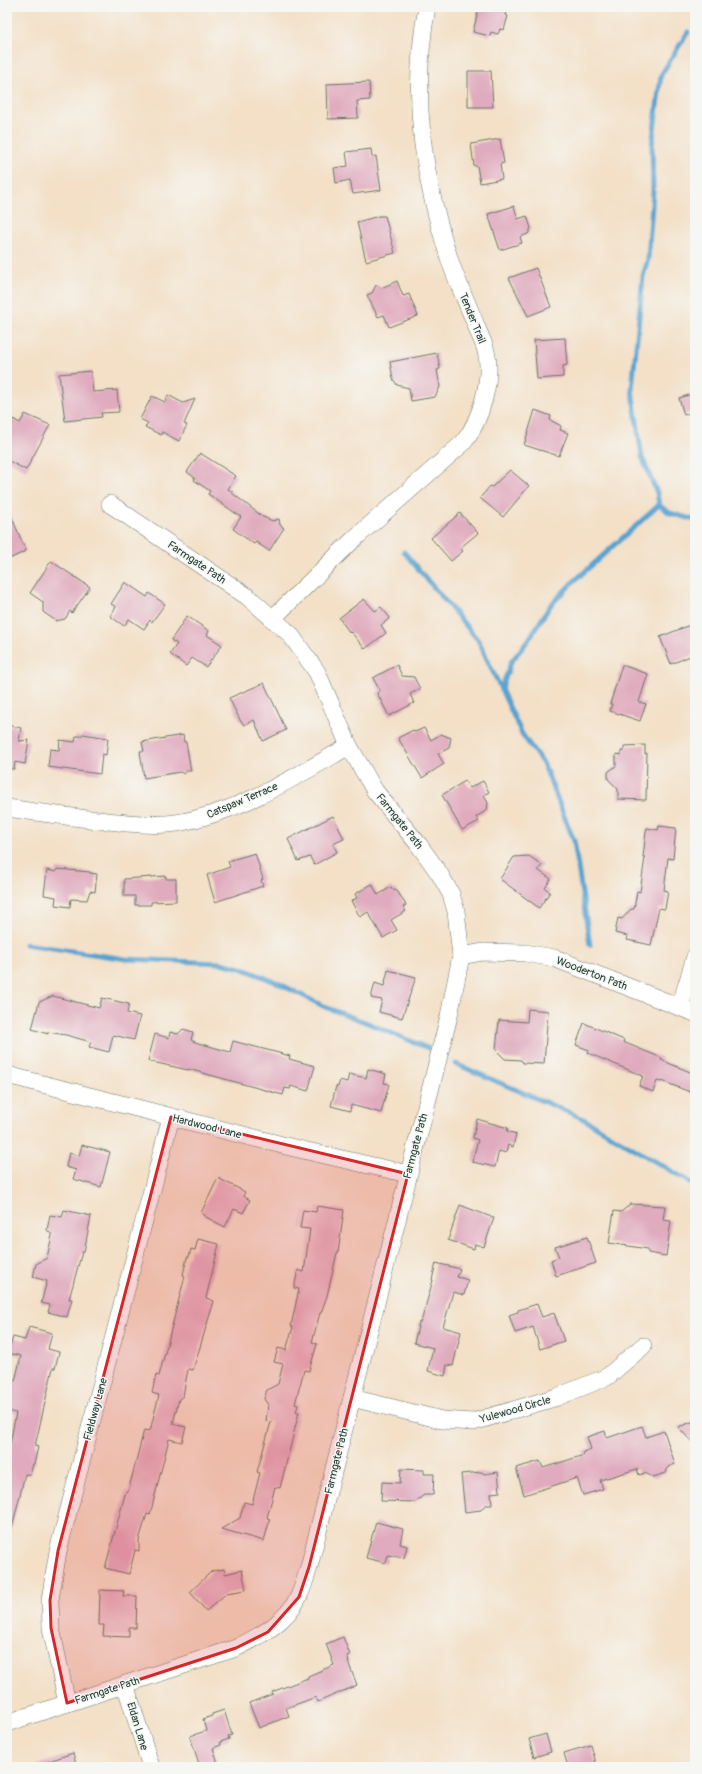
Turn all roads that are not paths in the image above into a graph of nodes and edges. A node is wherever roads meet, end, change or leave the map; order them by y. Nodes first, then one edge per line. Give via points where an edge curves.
1 (426, 7) edge
2 (110, 504) dead end
3 (272, 618) junction
4 (349, 746) junction
5 (7, 808) edge
6 (461, 956) junction
7 (695, 957) edge
8 (687, 1010) edge
9 (7, 1075) edge
10 (171, 1117) junction
11 (408, 1174) junction
12 (643, 1346) dead end
13 (352, 1398) junction
14 (125, 1684) junction
15 (67, 1703) junction
16 (7, 1723) edge
17 (151, 1767) edge

1 - 3 street, Tender Trail via 421,36 418,85 422,147 435,210 450,258 486,352 485,398 472,432 463,442 354,539
2 - 3 street, Farmgate Path via 248,597
3 - 4 street, Farmgate Path via 290,634 317,672
4 - 5 street, Catspaw Terrace via 248,800 206,816 174,823 146,825
4 - 6 street, Farmgate Path via 375,791 419,845 451,894 456,911
6 - 8 street, Wooderton Path via 483,952 525,953 554,958
6 - 11 street, Farmgate Path via 449,1016
7 - 8 street
9 - 10 street, Hardwood Lane
10 - 11 street, Hardwood Lane
10 - 15 street, Fieldway Lane via 58,1551 50,1600 51,1628
11 - 13 street, Farmgate Path
12 - 13 street, Yulewood Circle via 607,1377 557,1397 473,1422 442,1420
13 - 14 street, Farmgate Path via 309,1567 299,1597 289,1611 268,1632 236,1648
14 - 15 street, Farmgate Path
14 - 17 street, Eldan Lane
15 - 16 street, Farmgate Path

